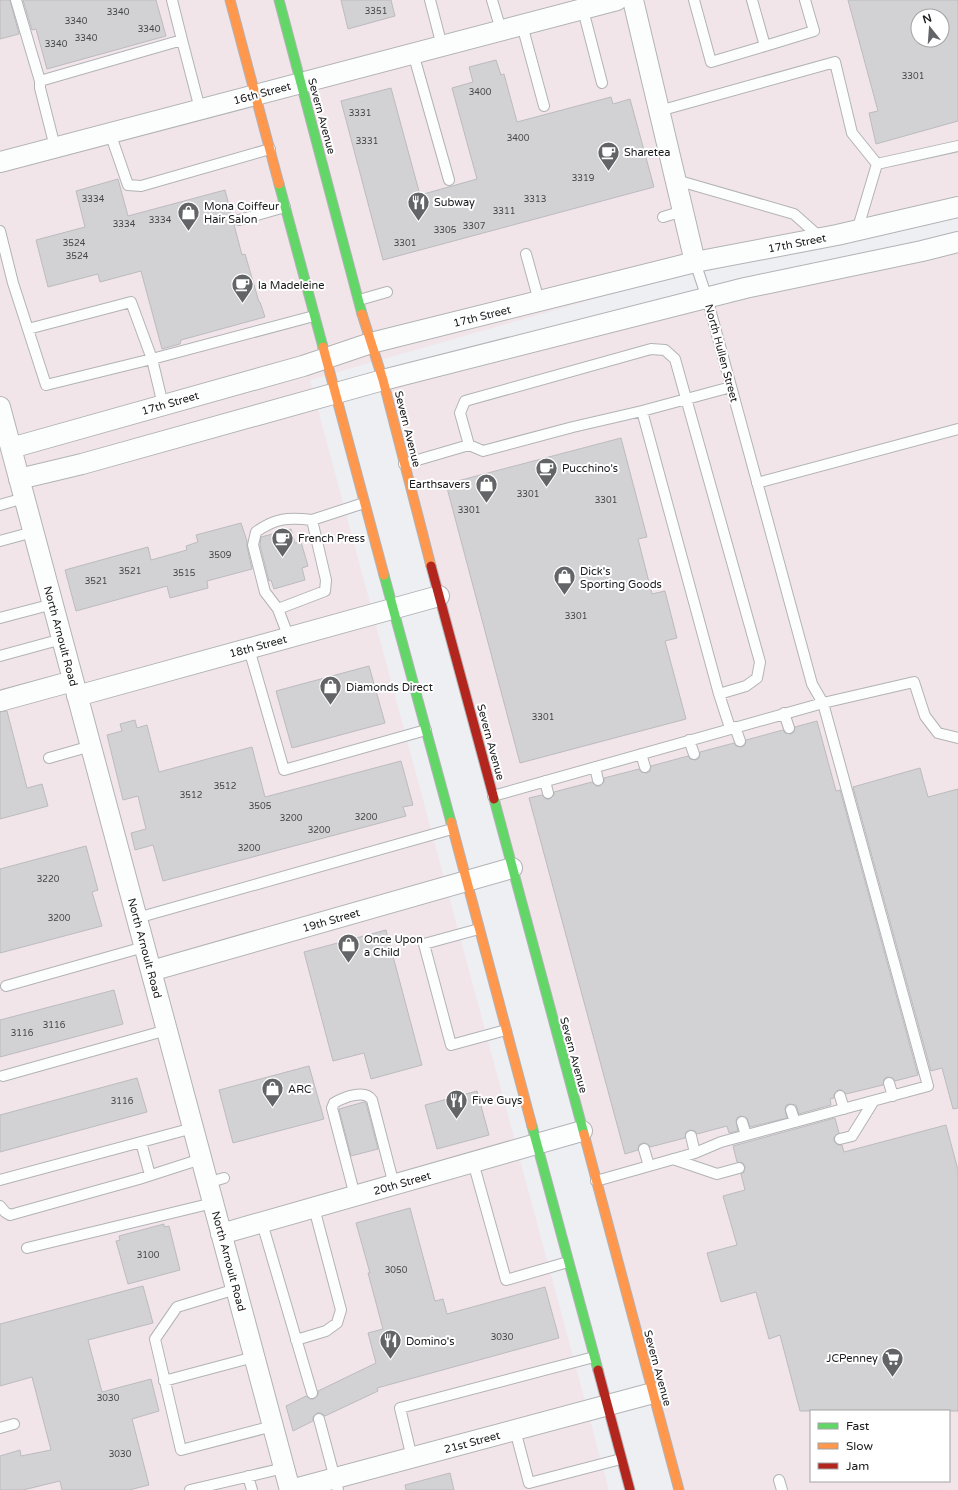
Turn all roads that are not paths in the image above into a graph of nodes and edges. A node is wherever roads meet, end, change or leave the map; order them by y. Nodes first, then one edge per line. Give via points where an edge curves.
1 (16, 0) edge
2 (172, 0) edge
3 (230, 0) edge
4 (279, 0) edge
5 (430, 0) edge
6 (492, 0) edge
7 (617, 0) edge
8 (633, 0) edge
9 (694, 0) edge
10 (752, 0) edge
11 (805, 0) edge
12 (581, 4) edge
13 (522, 25) junction
14 (501, 30) junction
15 (182, 40) junction
16 (442, 46) junction
17 (765, 46) junction
18 (413, 53) junction
19 (40, 81) junction
20 (301, 83) junction
21 (602, 83) dead end
22 (255, 95) junction
23 (544, 106) dead end
24 (200, 109) junction
25 (659, 111) junction
26 (110, 133) junction
27 (958, 146) edge
28 (55, 147) junction
29 (270, 149) junction
30 (0, 162) edge
31 (878, 164) junction
32 (449, 180) dead end
33 (676, 180) junction
34 (285, 207) junction
35 (958, 207) edge
36 (683, 211) junction
37 (663, 217) dead end
38 (239, 220) dead end
39 (857, 231) junction
40 (0, 232) edge
41 (821, 238) junction
42 (958, 242) edge
43 (526, 254) dead end
44 (695, 262) junction
45 (387, 292) dead end
46 (707, 298) junction
47 (359, 300) junction
48 (539, 301) junction
49 (314, 316) junction
50 (28, 329) junction
51 (371, 343) junction
52 (152, 359) junction
53 (326, 359) junction
54 (383, 380) junction
55 (731, 387) junction
56 (335, 394) junction
57 (686, 399) junction
58 (163, 405) junction
59 (0, 407) edge
60 (642, 411) junction
61 (958, 429) edge
62 (469, 445) junction
63 (5, 449) edge
64 (404, 464) junction
65 (757, 483) junction
66 (22, 489) junction
67 (364, 503) junction
68 (0, 505) edge
69 (312, 520) junction
70 (33, 532) junction
71 (0, 541) edge
72 (439, 596) junction
73 (52, 604) junction
74 (278, 609) junction
75 (393, 609) junction
76 (0, 618) edge
77 (289, 638) junction
78 (62, 639) junction
79 (249, 648) junction
80 (0, 656) edge
81 (75, 688) junction
82 (718, 694) junction
83 (0, 702) edge
84 (823, 703) junction
85 (784, 713) junction
86 (733, 728) junction
87 (789, 728) dead end
88 (426, 730) junction
89 (958, 738) edge
90 (689, 740) junction
91 (740, 742) dead end
92 (91, 746) junction
93 (641, 754) junction
94 (694, 754) dead end
95 (49, 758) dead end
96 (595, 767) junction
97 (645, 767) dead end
98 (598, 780) dead end
99 (545, 781) junction
100 (548, 793) dead end
101 (493, 796) junction
102 (452, 829) junction
103 (512, 868) junction
104 (466, 881) junction
105 (137, 918) junction
106 (479, 929) junction
107 (144, 947) junction
108 (151, 971) junction
109 (6, 986) dead end
110 (167, 1030) junction
111 (506, 1030) junction
112 (4, 1076) dead end
113 (889, 1083) dead end
114 (840, 1096) dead end
115 (892, 1096) junction
116 (872, 1102) junction
117 (844, 1109) junction
118 (790, 1110) dead end
119 (742, 1122) dead end
120 (795, 1122) junction
121 (193, 1128) junction
122 (582, 1130) junction
123 (746, 1135) junction
124 (691, 1136) dead end
125 (840, 1139) dead end
126 (141, 1142) junction
127 (536, 1144) junction
128 (644, 1149) dead end
129 (695, 1153) junction
130 (201, 1159) junction
131 (673, 1159) junction
132 (473, 1162) junction
133 (649, 1166) junction
134 (739, 1168) dead end
135 (150, 1175) junction
136 (0, 1180) edge
137 (596, 1181) junction
138 (394, 1185) junction
139 (355, 1196) junction
140 (213, 1203) junction
141 (0, 1206) edge
142 (314, 1208) junction
143 (262, 1223) junction
144 (221, 1234) junction
145 (27, 1248) dead end
146 (568, 1262) junction
147 (236, 1289) junction
148 (296, 1340) junction
149 (254, 1357) junction
150 (594, 1357) junction
151 (164, 1381) junction
152 (312, 1393) dead end
153 (653, 1393) junction
154 (607, 1405) junction
155 (319, 1419) dead end
156 (14, 1424) dead end
157 (273, 1426) junction
158 (0, 1428) edge
159 (515, 1430) junction
160 (412, 1458) junction
161 (621, 1458) junction
162 (284, 1468) junction
163 (248, 1476) junction
164 (337, 1484) edge
165 (190, 1490) edge
166 (252, 1490) edge
167 (291, 1490) edge
168 (630, 1490) edge
169 (679, 1490) edge

1 - 19 lane
2 - 15 lane
3 - 22 street
4 - 20 street, Severn Avenue
5 - 16 lane
6 - 14 lane
7 - 12 street, 16th Street
8 - 25 street, North Hullen Street
9 - 17 lane via 711,62
10 - 17 lane
11 - 17 lane via 814,31
12 - 13 street, 16th Street
12 - 21 lane
13 - 14 street, 16th Street
13 - 23 lane
14 - 16 street, 16th Street
15 - 19 lane
15 - 24 lane
16 - 18 street, 16th Street
18 - 20 street, 16th Street
18 - 32 lane
19 - 28 lane
20 - 22 street, 16th Street
20 - 47 street, Severn Avenue
22 - 24 street, 16th Street
22 - 29 street
24 - 26 street, 16th Street
25 - 31 lane via 835,62 852,133
25 - 33 street, North Hullen Street
26 - 28 street, 16th Street
26 - 29 lane via 128,185 141,186
27 - 31 lane
28 - 30 street, 16th Street
29 - 34 street
31 - 39 lane
33 - 36 street, North Hullen Street
33 - 41 lane via 794,214
34 - 38 lane
34 - 49 street
35 - 39 street, 17th Street
36 - 37 lane
36 - 44 street, North Hullen Street
39 - 41 street, 17th Street
40 - 50 lane
41 - 44 street, 17th Street
42 - 46 street
43 - 48 lane
44 - 46 lane, North Hullen Street
44 - 48 street, 17th Street
45 - 47 lane
46 - 54 street
46 - 55 lane, North Hullen Street
47 - 51 street, Severn Avenue
48 - 51 street, 17th Street
49 - 52 lane
49 - 53 street
50 - 52 lane via 131,302
50 - 52 lane via 46,385
51 - 53 street, 17th Street
51 - 54 street, Severn Avenue
52 - 58 lane
53 - 56 street
53 - 58 street, 17th Street
54 - 56 street
54 - 64 street, Severn Avenue
55 - 57 lane
55 - 65 lane, North Hullen Street
56 - 66 street via 82,464
56 - 67 street
57 - 60 lane
57 - 62 lane via 675,359 665,350 652,349 465,401 460,413
57 - 82 lane via 760,662 757,678 746,686
58 - 63 street, 17th Street
59 - 63 street, North Arnoult Road
60 - 62 lane via 484,451
60 - 82 lane
61 - 65 lane
62 - 64 lane
63 - 66 street, North Arnoult Road
64 - 72 street, Severn Avenue
65 - 84 lane, North Hullen Street via 812,684
66 - 68 lane
66 - 70 street, North Arnoult Road
67 - 69 lane
67 - 75 street
69 - 74 lane via 326,580 325,591
69 - 74 lane via 291,518 267,524 256,532 253,545 265,592
70 - 71 lane
70 - 73 street, North Arnoult Road
72 - 75 street, 18th Street
72 - 101 street, Severn Avenue
73 - 76 lane
73 - 78 street, North Arnoult Road
74 - 77 lane
75 - 77 street, 18th Street
75 - 88 street
77 - 79 street, 18th Street
78 - 80 lane
78 - 81 street, North Arnoult Road
79 - 81 street, 18th Street
79 - 88 lane via 284,770
81 - 83 street, 18th Street
81 - 92 street, North Arnoult Road
82 - 86 lane
84 - 85 lane
84 - 89 lane via 914,682 925,716 938,733
84 - 115 lane, North Hullen Street via 928,1086
85 - 86 lane
85 - 87 lane
86 - 90 lane
86 - 91 lane
88 - 102 street
90 - 93 lane
90 - 94 lane
92 - 95 lane
92 - 105 street, North Arnoult Road
93 - 96 lane
93 - 97 lane
96 - 98 lane
96 - 99 lane
99 - 100 lane
99 - 101 lane
101 - 103 street, Severn Avenue
102 - 104 street
102 - 105 lane
103 - 104 street, 19th Street
103 - 122 street, Severn Avenue
104 - 106 street
104 - 108 street, 19th Street
105 - 107 street, North Arnoult Road
106 - 111 street
106 - 111 lane via 424,944 451,1045
107 - 108 street, North Arnoult Road
107 - 109 lane
108 - 110 street, North Arnoult Road
110 - 112 lane
110 - 121 street, North Arnoult Road
111 - 127 street
113 - 115 lane
114 - 117 lane
115 - 116 lane
116 - 117 lane
116 - 125 lane via 852,1136
117 - 120 lane
118 - 120 lane
119 - 123 lane
120 - 123 lane
121 - 126 lane
121 - 130 street, North Arnoult Road
122 - 127 street, 20th Street
122 - 137 street, Severn Avenue
123 - 129 lane
124 - 129 lane
126 - 135 lane
126 - 136 lane
127 - 132 street, 20th Street
127 - 146 street
128 - 133 lane
129 - 131 lane
130 - 135 lane
130 - 140 street, North Arnoult Road via 216,1180
131 - 133 lane
131 - 134 lane via 717,1174
132 - 138 street, 20th Street
132 - 146 lane via 506,1280
133 - 137 lane
135 - 141 lane via 10,1215
137 - 153 street, Severn Avenue
138 - 139 street, 20th Street
138 - 139 lane via 372,1100 362,1094 334,1103 332,1108
139 - 142 street, 20th Street
140 - 144 street, North Arnoult Road
140 - 145 lane
142 - 143 street, 20th Street
142 - 148 lane via 341,1310 337,1323 326,1331
143 - 144 street, 20th Street
143 - 148 lane
144 - 147 street, North Arnoult Road
146 - 150 street
147 - 149 street, North Arnoult Road
147 - 151 lane via 177,1307 155,1340
148 - 152 lane
149 - 151 lane
149 - 157 street, North Arnoult Road
150 - 154 street
150 - 160 lane via 400,1408
151 - 157 lane via 181,1450
153 - 154 street, 21st Street
153 - 169 street, Severn Avenue
154 - 159 street, 21st Street
154 - 161 street
155 - 164 lane
156 - 158 lane
157 - 162 street, North Arnoult Road
159 - 160 street, 21st Street
159 - 161 lane via 529,1483
160 - 164 street, 21st Street
161 - 168 street
162 - 163 lane
162 - 167 street, North Arnoult Road
163 - 165 lane
163 - 166 lane
164 - 167 street, 21st Street

